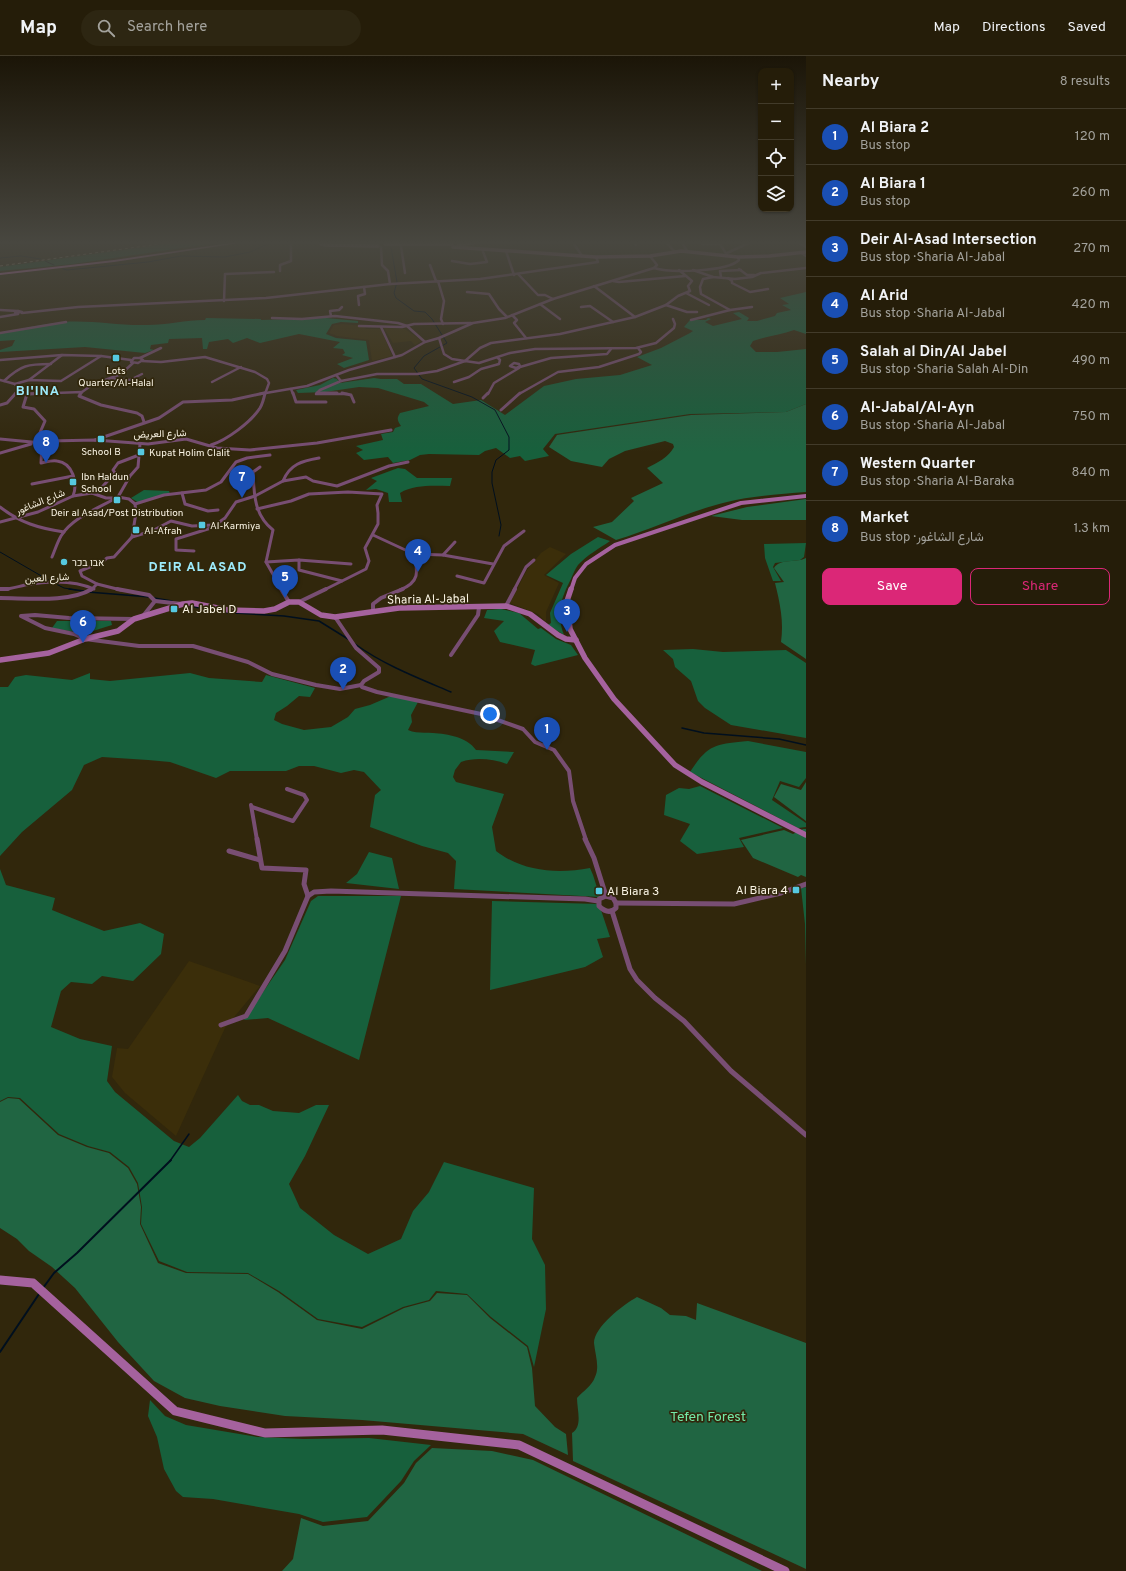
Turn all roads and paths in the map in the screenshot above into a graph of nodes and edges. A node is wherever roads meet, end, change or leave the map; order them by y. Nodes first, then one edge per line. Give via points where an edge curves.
1 (18, 312) edge
2 (21, 312) edge
3 (36, 312) edge
4 (330, 312) edge
5 (442, 312) edge
6 (499, 312) edge
7 (520, 312) edge
8 (551, 312) edge
9 (599, 312) edge
10 (628, 312) edge
11 (650, 312) edge
12 (686, 312) edge
13 (697, 312) dead end
14 (723, 312) edge
15 (512, 315) junction
16 (331, 316) junction
17 (0, 317) edge
18 (507, 317) junction
19 (635, 317) junction
20 (272, 318) dead end
21 (560, 318) dead end
22 (672, 319) dead end
23 (691, 320) dead end
24 (66, 322) dead end
25 (614, 322) junction
26 (473, 323) junction
27 (443, 324) junction
28 (359, 326) dead end
29 (407, 326) junction
30 (381, 327) junction
31 (0, 333) edge
32 (439, 338) junction
33 (526, 338) junction
34 (425, 342) junction
35 (161, 348) dead end
36 (638, 348) junction
37 (611, 349) junction
38 (62, 355) junction
39 (101, 356) junction
40 (395, 357) junction
41 (497, 357) junction
42 (0, 359) edge
43 (141, 360) junction
44 (132, 361) junction
45 (465, 361) junction
46 (51, 364) junction
47 (519, 366) junction
48 (241, 368) junction
49 (513, 372) junction
50 (142, 374) dead end
51 (336, 375) junction
52 (109, 379) junction
53 (29, 380) junction
54 (2, 381) edge
55 (341, 381) junction
56 (212, 382) dead end
57 (454, 382) dead end
58 (15, 384) junction
59 (291, 389) junction
60 (19, 390) junction
61 (82, 392) junction
62 (265, 393) junction
63 (27, 394) junction
64 (483, 398) dead end
65 (326, 402) dead end
66 (354, 402) dead end
67 (0, 405) edge
68 (501, 410) dead end
69 (144, 422) junction
70 (391, 430) dead end
71 (40, 435) dead end
72 (0, 439) edge
73 (95, 440) junction
74 (35, 443) junction
75 (42, 443) junction
76 (140, 444) junction
77 (210, 445) junction
78 (0, 453) edge
79 (139, 455) junction
80 (270, 455) dead end
81 (320, 458) dead end
82 (408, 462) dead end
83 (260, 467) dead end
84 (115, 473) junction
85 (73, 476) junction
86 (128, 480) junction
87 (283, 481) junction
88 (32, 484) dead end
89 (92, 493) junction
90 (182, 493) junction
91 (73, 496) junction
92 (255, 496) junction
93 (806, 496) edge
94 (118, 497) junction
95 (135, 504) junction
96 (0, 507) edge
97 (257, 509) junction
98 (218, 510) dead end
99 (16, 520) junction
100 (0, 522) edge
101 (219, 524) junction
102 (524, 531) dead end
103 (64, 532) junction
104 (373, 535) junction
105 (132, 537) junction
106 (455, 542) dead end
107 (194, 551) dead end
108 (414, 554) junction
109 (443, 555) junction
110 (52, 557) dead end
111 (299, 560) junction
112 (534, 560) dead end
113 (266, 562) junction
114 (351, 564) dead end
115 (494, 564) junction
116 (457, 576) dead end
117 (342, 581) junction
118 (97, 584) junction
119 (0, 589) edge
120 (94, 589) junction
121 (0, 598) edge
122 (155, 601) junction
123 (289, 602) junction
124 (299, 602) junction
125 (183, 604) junction
126 (506, 606) junction
127 (478, 607) junction
128 (373, 611) junction
129 (143, 616) junction
130 (335, 617) junction
131 (134, 619) junction
132 (85, 639) junction
133 (576, 640) junction
134 (451, 655) dead end
135 (0, 660) edge
136 (361, 685) junction
137 (287, 788) dead end
138 (806, 835) edge
139 (229, 851) dead end
140 (260, 860) junction
141 (806, 884) edge
142 (308, 896) junction
143 (606, 896) junction
144 (598, 902) junction
145 (616, 902) junction
146 (612, 911) junction
147 (221, 1024) dead end
148 (806, 1135) edge
149 (0, 1280) edge
150 (785, 1571) edge

1 - 17 street
2 - 3 street
4 - 16 street
5 - 27 street
6 - 18 street
7 - 15 street
8 - 21 street
9 - 25 street
10 - 19 street
11 - 19 street
12 - 13 street
14 - 23 street
15 - 18 street
15 - 33 street via 517,320 514,323
16 - 20 street via 302,319
16 - 29 street
18 - 26 street
19 - 25 street
22 - 36 street via 674,328 665,336 656,343
24 - 31 street
25 - 33 street via 577,328 560,334
26 - 27 street
26 - 32 street
27 - 29 street
28 - 30 street
29 - 30 street
29 - 34 street
30 - 40 street
32 - 34 street
32 - 45 street via 445,355
33 - 45 street via 486,345
34 - 40 street
35 - 43 street
36 - 37 street
36 - 68 street via 641,352 639,354 599,367 554,373 520,393
37 - 41 street via 535,348
37 - 47 street via 604,354 557,357
38 - 39 street
38 - 42 street
38 - 46 street
39 - 44 street
39 - 53 street via 61,381
40 - 51 street
41 - 45 street via 479,363
41 - 57 street via 500,360 499,364 481,369 469,377
43 - 44 street
43 - 44 street
43 - 48 street via 161,362 205,357
44 - 52 street via 121,374
45 - 55 street via 437,371 377,374
46 - 53 street
46 - 54 street via 24,365
47 - 49 street
47 - 49 street via 511,364
48 - 56 street
48 - 62 street via 267,379
49 - 64 street via 494,383
50 - 52 street via 130,380
51 - 55 street
51 - 59 street
52 - 61 street
53 - 58 street
54 - 58 street
55 - 66 street via 316,394 352,395
58 - 60 street
59 - 62 street
59 - 65 street via 296,402
60 - 63 street
60 - 67 street via 7,403
61 - 63 street
61 - 69 street via 79,396 88,400 137,413 142,416
62 - 69 street via 214,402 183,402 159,418
62 - 77 street via 261,406 253,417 220,442
63 - 71 street via 23,407 34,409 45,421
69 - 73 street
70 - 77 street, شارع العريض via 317,443 250,450 229,450
72 - 74 street, شارع العريض
73 - 75 street, شارع العريض
73 - 76 street, شارع العريض
74 - 75 street, شارع العريض
74 - 78 street
75 - 85 street, شارع الشاغور via 41,463 60,462
76 - 77 street, شارع العريض via 186,439
76 - 79 street
79 - 84 street via 118,463 113,470
79 - 86 street via 138,467
80 - 90 street via 236,462 221,482 206,490
81 - 87 street via 301,462 290,468
82 - 87 street via 389,466 337,486 306,477
83 - 92 street via 253,472
84 - 86 street
84 - 89 street
85 - 88 street
85 - 91 street, شارع الشاغور via 76,486
86 - 94 street
87 - 92 street
89 - 91 street
89 - 94 street via 106,498
90 - 95 street via 164,495
90 - 98 street via 185,504 208,511
91 - 99 street, شارع الشاغور
92 - 97 street
92 - 101 street via 236,502 231,513
93 - 133 street via 741,503 614,545 599,554 586,564 575,578 567,601 569,624
94 - 95 street via 129,499
94 - 103 street
95 - 105 street
96 - 99 street
97 - 104 street via 309,494 382,494 377,506 379,519
97 - 113 street via 265,525 273,530
99 - 100 street, شارع الشاغور
99 - 103 street via 38,529
101 - 105 street via 204,527 171,521 152,531
101 - 107 street via 201,534 176,539 176,550
102 - 115 street via 508,542
103 - 110 street
104 - 108 street
104 - 117 street via 365,548 369,561 366,569
105 - 118 street via 114,556 80,571 82,576
106 - 109 street
108 - 109 street
108 - 128 street via 417,564 416,577 412,585 377,599 373,604
109 - 115 street
111 - 113 street
111 - 114 street
111 - 117 street via 299,570
112 - 126 street via 526,567
113 - 123 street
115 - 116 street via 484,582
117 - 124 street
118 - 120 street
118 - 122 street via 149,595
119 - 120 street, شارع العين via 54,583 77,584
120 - 121 street via 49,598
122 - 125 street
122 - 129 street
123 - 124 street, Sharia Al-Jabal
123 - 125 street, Sharia Al-Jabal via 275,610 264,611 228,610 192,603
124 - 130 street, Sharia Al-Jabal via 322,615
125 - 129 street, Sharia Al-Jabal
126 - 127 street, Sharia Al-Jabal
126 - 133 street, Sharia Al-Jabal via 530,614 566,639
127 - 128 street, Sharia Al-Jabal via 399,608
127 - 134 street via 478,615
128 - 130 street, Sharia Al-Jabal
129 - 131 street, Sharia Al-Jabal
130 - 136 street via 356,648 379,668 377,674
131 - 132 street, Sharia Al-Jabal via 118,631
131 - 132 street via 21,616 45,628
132 - 135 street, Sharia Al-Jabal via 50,653
132 - 136 street via 139,646 206,648 248,662 272,674 316,685 340,689
133 - 138 street via 585,658 614,699 675,765 702,782
136 - 143 street via 377,692 481,714 523,729 535,742 554,750 569,771 573,801 583,835 594,858
137 - 140 street via 304,795 308,800 293,821 251,806
139 - 140 street
140 - 142 street via 262,868 306,870 304,884
141 - 145 street via 734,904
142 - 144 street via 314,892 331,891 578,899
142 - 147 street via 285,951 246,1016
143 - 144 street
143 - 145 street
144 - 146 street via 603,910
145 - 146 street via 616,908
146 - 148 street via 630,969 637,980 684,1021 731,1071
149 - 150 street via 33,1283 174,1411 265,1433 382,1430 519,1445

